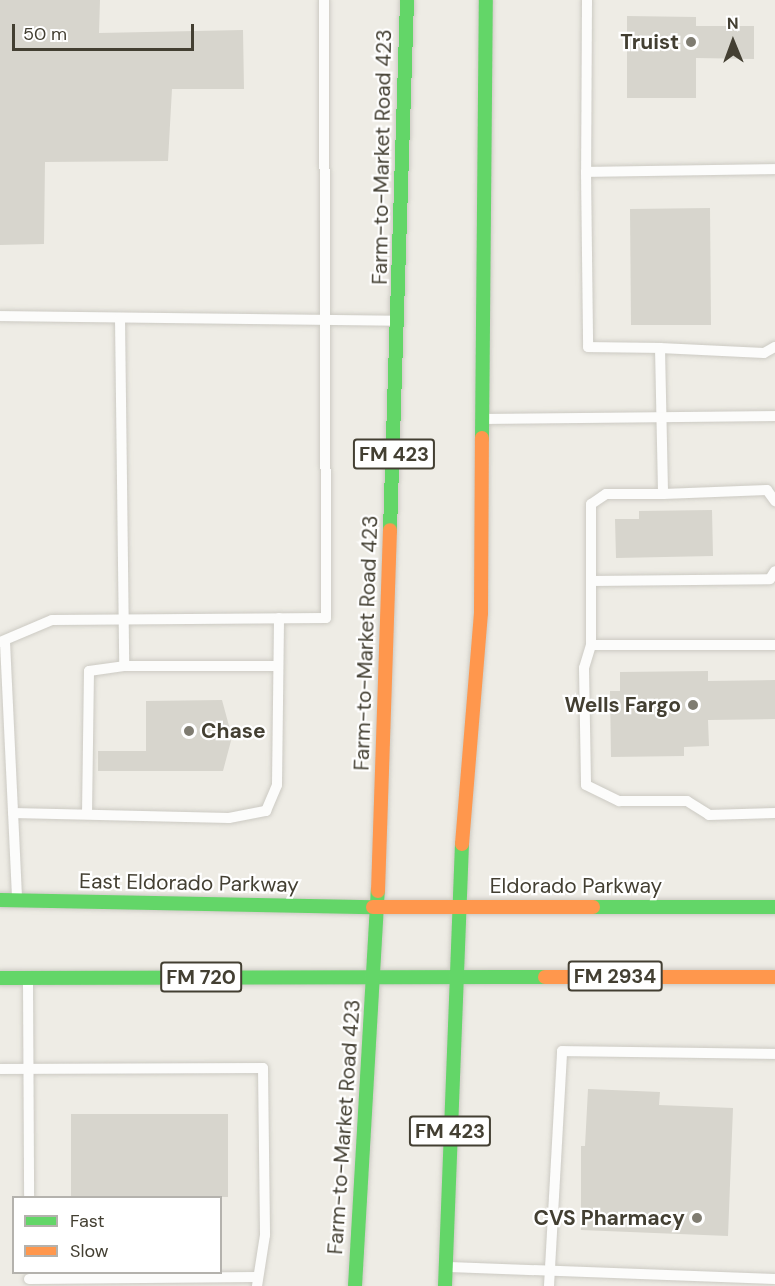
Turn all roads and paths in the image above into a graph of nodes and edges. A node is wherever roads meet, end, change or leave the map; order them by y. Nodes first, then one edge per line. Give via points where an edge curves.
1 (324, 0) edge
2 (407, 0) edge
3 (486, 0) edge
4 (587, 0) edge
5 (775, 169) edge
6 (586, 171) junction
7 (0, 316) edge
8 (120, 318) junction
9 (326, 320) junction
10 (399, 321) junction
11 (775, 347) edge
12 (660, 348) junction
13 (775, 416) edge
14 (660, 417) junction
15 (484, 419) junction
16 (663, 494) junction
17 (775, 501) edge
18 (773, 576) edge
19 (591, 581) junction
20 (279, 618) junction
21 (122, 620) junction
22 (3, 642) edge
23 (591, 645) junction
24 (775, 645) edge
25 (124, 666) junction
26 (278, 666) junction
27 (13, 813) junction
28 (775, 813) edge
29 (87, 814) junction
30 (0, 900) edge
31 (17, 900) junction
32 (377, 907) junction
33 (775, 907) edge
34 (459, 908) junction
35 (455, 976) junction
36 (375, 977) junction
37 (775, 977) edge
38 (0, 978) edge
39 (28, 978) junction
40 (775, 1054) edge
41 (0, 1069) edge
42 (28, 1069) junction
43 (29, 1196) edge
44 (445, 1267) junction
45 (550, 1268) junction
46 (29, 1279) edge
47 (775, 1279) edge
48 (257, 1281) edge
49 (739, 1282) edge
50 (355, 1286) edge
51 (445, 1286) edge
52 (549, 1286) edge

1 - 9 lane
2 - 10 main road, Farm-to-Market Road 423 / FM 423
3 - 15 main road, FM 423
4 - 6 lane
5 - 6 lane
6 - 12 lane via 588,347
7 - 8 lane
8 - 9 lane
8 - 21 lane
9 - 10 lane
9 - 20 lane via 326,618
10 - 32 main road, Farm-to-Market Road 423 / FM 423
11 - 12 lane via 764,353
12 - 14 lane
13 - 14 lane
14 - 15 lane
14 - 16 lane
15 - 34 main road, FM 423 via 481,613
16 - 17 lane via 767,490
16 - 19 lane via 606,494 591,504
18 - 19 lane
19 - 23 lane
20 - 21 lane
20 - 26 lane
21 - 22 lane via 52,620
21 - 25 lane
22 - 27 lane
23 - 24 lane
23 - 28 lane via 584,668 586,785 618,801 687,801 709,815
25 - 26 lane
25 - 29 lane via 89,671
26 - 29 lane via 277,785 266,811 229,818
27 - 29 lane
27 - 31 lane
30 - 31 main road, East Eldorado Parkway
31 - 32 main road, East Eldorado Parkway
32 - 34 main road, Eldorado Parkway
32 - 36 main road, Farm-to-Market Road 423 / FM 423
33 - 34 main road, Eldorado Parkway
34 - 35 main road, FM 423
35 - 36 main road, FM 2934
35 - 37 main road, FM 2934
35 - 44 main road, FM 423
36 - 39 main road, FM 720
36 - 50 main road, Farm-to-Market Road 423 / FM 423
38 - 39 main road, FM 720
39 - 42 lane
40 - 45 lane via 561,1051
41 - 42 lane
42 - 43 lane
42 - 48 lane via 263,1068 265,1235
44 - 45 lane
44 - 51 main road, FM 423
45 - 49 lane
45 - 52 lane
46 - 48 lane
47 - 49 lane

